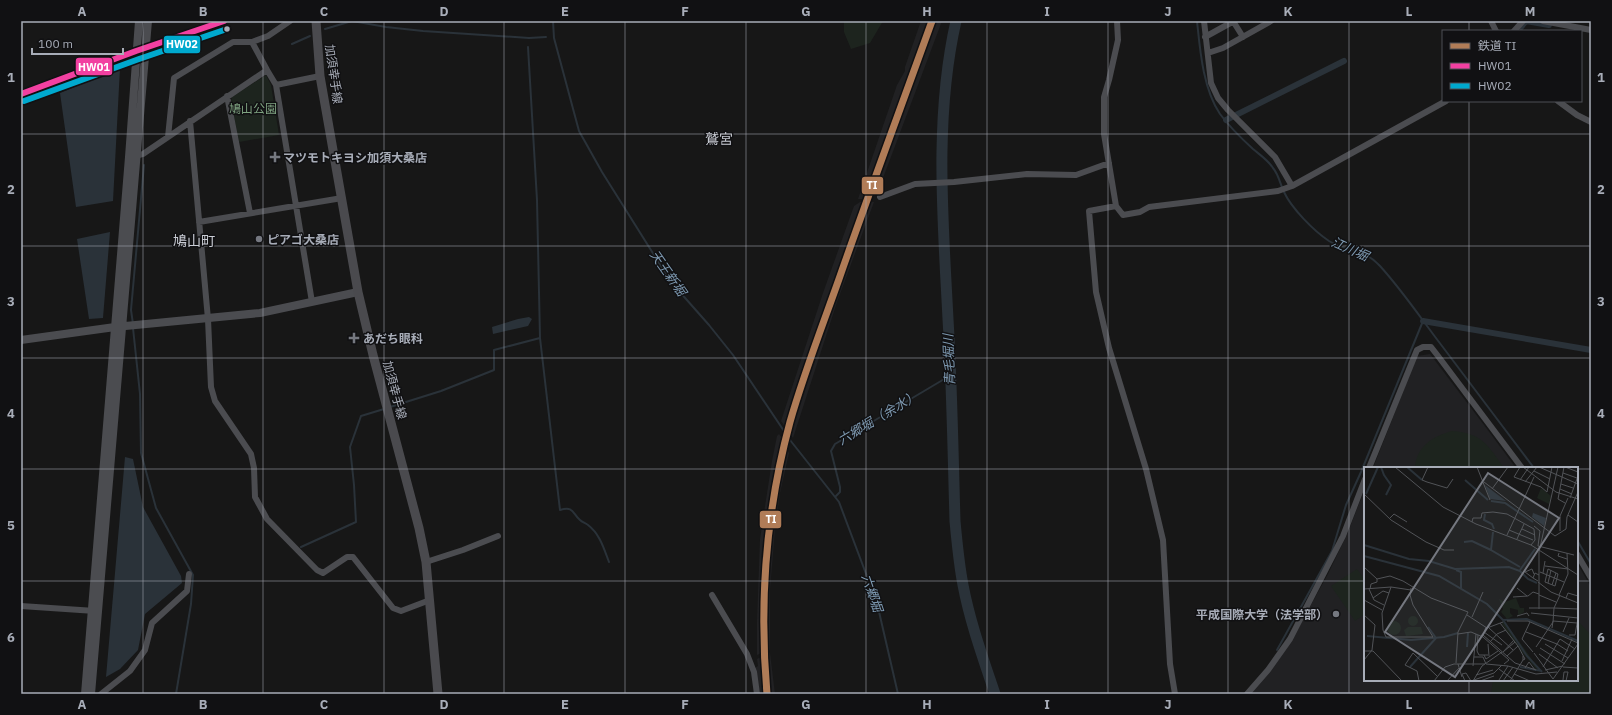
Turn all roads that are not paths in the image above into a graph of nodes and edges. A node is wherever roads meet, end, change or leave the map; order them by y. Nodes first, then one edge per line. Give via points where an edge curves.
1 (138, 21) edge
2 (148, 21) edge
3 (224, 21) edge
4 (290, 21) edge
5 (316, 21) edge
6 (1117, 21) edge
7 (1204, 21) edge
8 (1234, 21) edge
9 (1271, 21) edge
10 (1491, 21) edge
11 (1523, 21) edge
12 (1543, 21) edge
13 (202, 25) edge
14 (1496, 30) edge
15 (1515, 30) edge
16 (1591, 30) edge
17 (1205, 37) junction
18 (1242, 37) junction
19 (252, 42) junction
20 (146, 48) junction
21 (136, 51) junction
22 (1208, 53) junction
23 (267, 70) junction
24 (320, 76) junction
25 (276, 85) junction
26 (21, 94) edge
27 (227, 96) junction
28 (1444, 102) edge
29 (1559, 102) edge
30 (190, 121) junction
31 (1591, 122) edge
32 (168, 137) junction
33 (133, 157) junction
34 (1109, 163) junction
35 (1292, 186) junction
36 (880, 197) dead end
37 (342, 198) junction
38 (295, 206) junction
39 (1116, 206) junction
40 (250, 213) junction
41 (199, 222) junction
42 (358, 292) junction
43 (312, 302) junction
44 (208, 319) junction
45 (118, 327) junction
46 (21, 340) edge
47 (1369, 467) edge
48 (1521, 467) edge
49 (1364, 482) edge
50 (498, 536) dead end
51 (1578, 556) edge
52 (426, 562) junction
53 (189, 574) dead end
54 (1591, 578) edge
55 (712, 595) dead end
56 (430, 600) junction
57 (21, 606) edge
58 (95, 611) junction
59 (85, 694) edge
60 (91, 694) edge
61 (101, 694) edge
62 (438, 694) edge
63 (757, 694) edge
64 (1175, 694) edge
65 (1247, 694) edge

1 - 21 street
2 - 20 street
3 - 13 street
4 - 19 street via 268,36
5 - 24 main road, 加須幸手線
6 - 34 street via 1118,40 1104,96 1104,134
7 - 17 street
8 - 17 street
8 - 18 street
9 - 18 street
10 - 14 street
11 - 15 street
12 - 16 street
13 - 20 street
17 - 22 street
18 - 22 street
19 - 23 street
19 - 32 street via 233,42 174,78
20 - 21 street
20 - 33 street
21 - 26 street
21 - 33 street
22 - 35 street via 1211,83 1218,98 1275,157
23 - 25 street
23 - 27 street
24 - 25 street
24 - 37 main road, 加須幸手線
25 - 38 street
27 - 30 street
27 - 40 street
28 - 35 street
29 - 31 street
30 - 32 street
30 - 41 street
32 - 33 street via 143,154
33 - 45 street
34 - 36 street via 1076,175 1027,174 911,185
34 - 39 street
35 - 39 street via 1278,192 1150,207 1123,215
37 - 38 street
37 - 42 main road, 加須幸手線
38 - 40 street
38 - 43 street
39 - 64 street via 1090,211 1096,292 1109,348 1146,469 1163,540 1170,664
40 - 41 street
41 - 44 street
42 - 43 street
42 - 52 main road, 加須幸手線
43 - 44 street via 260,313
44 - 45 street
44 - 56 street via 211,387 215,401 251,454 255,497 267,518 317,570 323,573 347,557 353,557 393,608 401,611
45 - 46 street
45 - 58 street
47 - 48 street via 1417,350 1423,347 1431,348 1438,356
49 - 65 street via 1338,548 1293,632 1268,670
50 - 52 street
51 - 54 street
52 - 56 main road, 加須幸手線
53 - 61 street via 188,591 152,623 145,650 130,671
55 - 63 street via 747,654 754,672
56 - 62 main road, 加須幸手線
57 - 58 street
58 - 59 street
58 - 60 street

